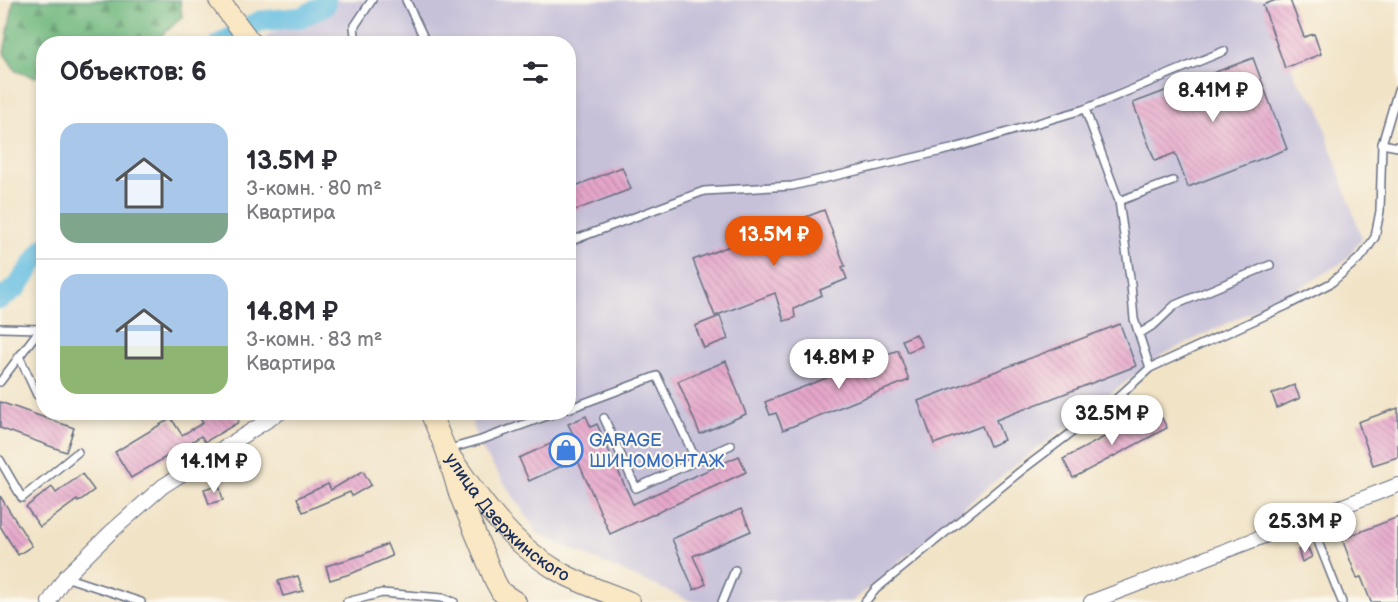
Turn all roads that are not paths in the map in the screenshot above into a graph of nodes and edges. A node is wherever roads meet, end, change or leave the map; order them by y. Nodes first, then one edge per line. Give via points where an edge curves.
1 (219, 0) edge
2 (372, 0) edge
3 (406, 0) edge
4 (247, 36) edge
5 (355, 36) edge
6 (423, 36) edge
7 (1224, 51) dead end
8 (1398, 90) edge
9 (1085, 109) junction
10 (1382, 144) junction
11 (1398, 147) edge
12 (1173, 181) dead end
13 (1119, 201) junction
14 (576, 239) edge
15 (1270, 265) dead end
16 (0, 328) edge
17 (36, 329) edge
18 (1139, 334) junction
19 (36, 336) edge
20 (19, 356) junction
21 (1150, 368) junction
22 (0, 382) edge
23 (36, 393) edge
24 (576, 405) edge
25 (604, 418) dead end
26 (268, 420) edge
27 (433, 420) edge
28 (536, 420) edge
29 (731, 445) dead end
30 (446, 450) junction
31 (78, 452) dead end
32 (0, 460) edge
33 (696, 460) junction
34 (1398, 485) edge
35 (1309, 519) junction
36 (735, 570) dead end
37 (65, 576) junction
38 (49, 602) edge
39 (141, 602) edge
40 (348, 602) edge
41 (454, 602) edge
42 (516, 602) edge
43 (630, 602) edge
44 (722, 602) edge
45 (865, 602) edge
46 (1091, 602) edge
47 (1342, 602) edge

1 - 4 street
2 - 5 lane via 354,27
3 - 6 lane
7 - 9 lane
8 - 10 lane
9 - 13 lane
9 - 14 lane via 951,149 792,186 704,191
10 - 11 lane
10 - 21 lane via 1380,211 1375,237 1363,255 1331,283 1288,306
12 - 13 lane
13 - 18 lane
15 - 18 lane via 1175,305
16 - 17 lane
18 - 21 lane
19 - 20 lane
20 - 22 lane
20 - 23 lane
21 - 45 lane via 876,589
24 - 33 lane via 657,376
25 - 33 lane via 636,488
26 - 37 street via 163,486
27 - 30 street
28 - 30 lane
29 - 33 lane
30 - 42 street, улица Дзержинского via 459,494 495,581
30 - 43 street, улица Дзержинского via 487,509 528,552 560,573
31 - 32 lane via 22,498
34 - 35 street
35 - 46 street
35 - 47 lane
36 - 44 lane
37 - 38 street
37 - 39 lane
40 - 41 lane via 382,593

